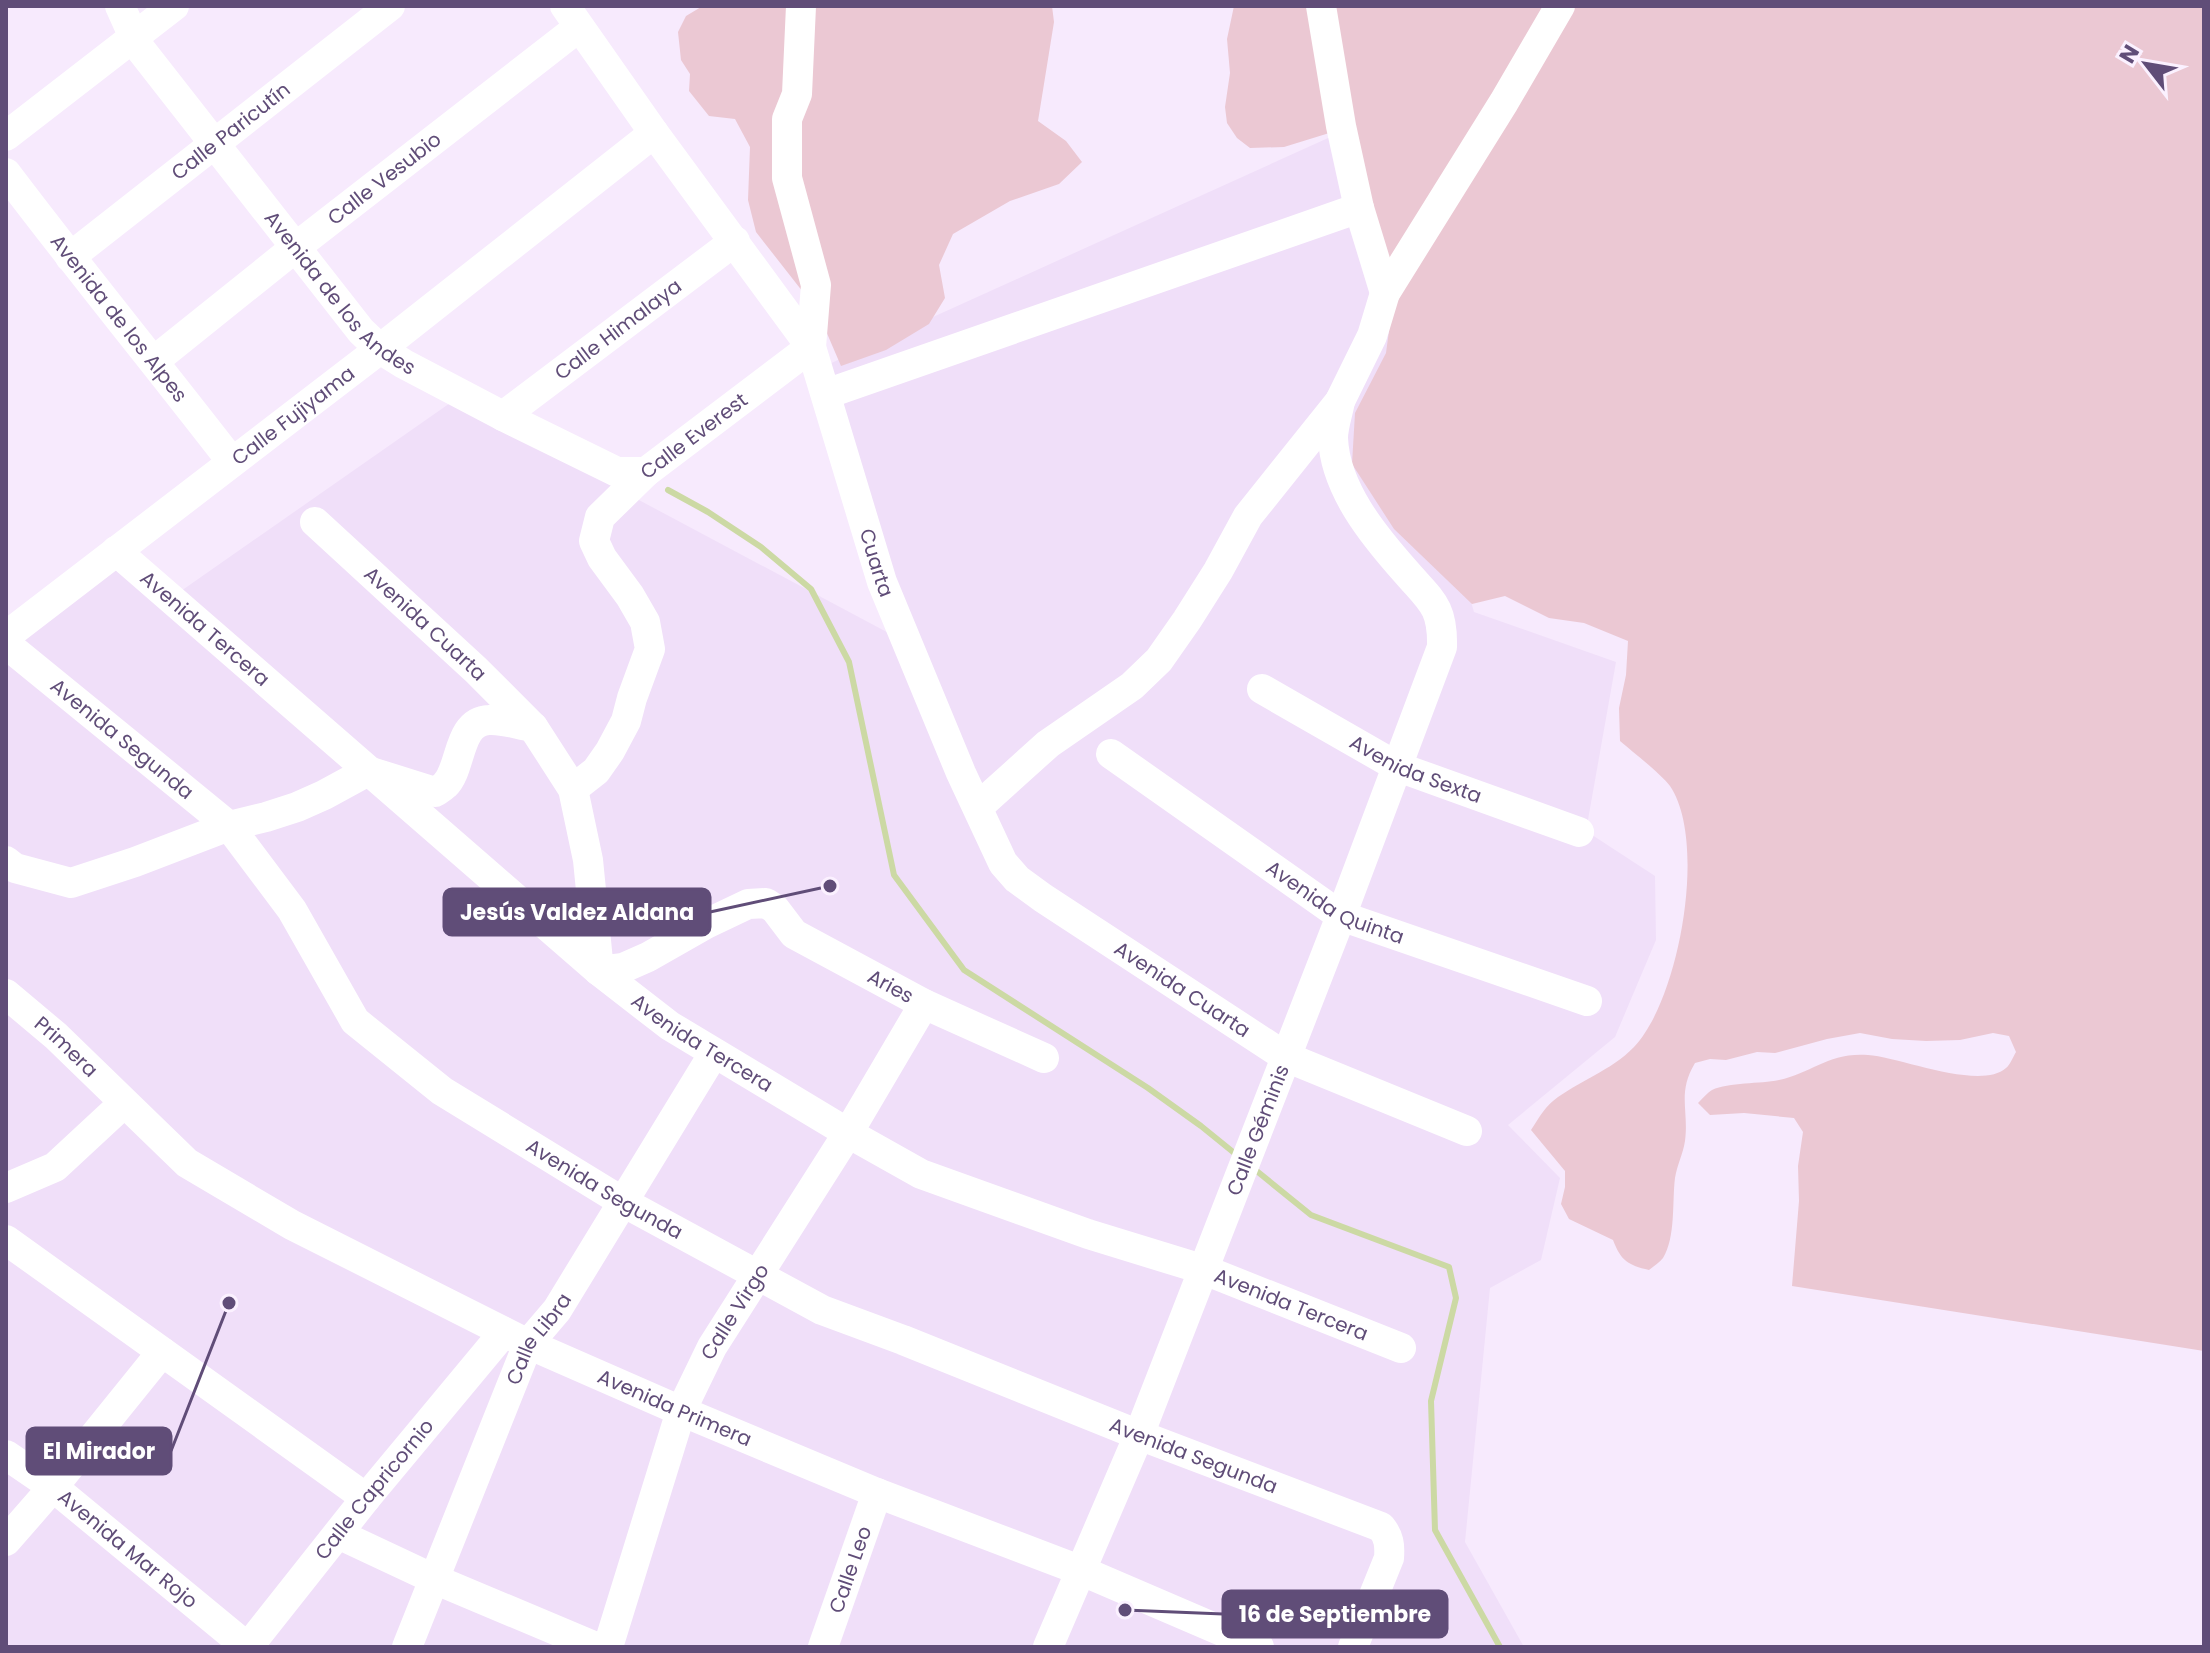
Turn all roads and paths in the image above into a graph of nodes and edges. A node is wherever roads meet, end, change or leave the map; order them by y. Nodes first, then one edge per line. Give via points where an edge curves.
1 (120, 6) edge
2 (174, 6) edge
3 (390, 6) edge
4 (801, 6) edge
5 (1321, 6) edge
6 (1560, 6) edge
7 (572, 16) edge
8 (133, 38) junction
9 (654, 133) junction
10 (6, 136) edge
11 (215, 143) junction
12 (6, 173) edge
13 (1359, 208) junction
14 (735, 241) junction
15 (296, 247) junction
16 (70, 257) junction
17 (1385, 293) junction
18 (811, 347) junction
19 (380, 349) junction
20 (154, 361) junction
21 (826, 394) junction
22 (1340, 401) junction
23 (503, 416) junction
24 (232, 462) junction
25 (646, 472) junction
26 (315, 522) dead end
27 (116, 551) junction
28 (6, 636) edge
29 (6, 644) edge
30 (1262, 689) dead end
31 (533, 727) junction
32 (1111, 754) dead end
33 (1398, 767) junction
34 (368, 771) junction
35 (961, 773) joint
36 (573, 789) junction
37 (978, 807) junction
38 (229, 826) junction
39 (1579, 832) dead end
40 (6, 861) edge
41 (1341, 916) junction
42 (599, 971) junction
43 (6, 994) edge
44 (1587, 1001) dead end
45 (924, 1004) junction
46 (714, 1053) junction
47 (1286, 1057) junction
48 (1044, 1058) dead end
49 (124, 1103) junction
50 (1467, 1131) dead end
51 (848, 1133) junction
52 (6, 1188) edge
53 (623, 1202) junction
54 (6, 1240) edge
55 (1202, 1269) junction
56 (757, 1276) junction
57 (516, 1338) junction
58 (1401, 1348) dead end
59 (162, 1352) junction
60 (681, 1411) junction
61 (1139, 1435) junction
62 (6, 1455) edge
63 (53, 1487) junction
64 (877, 1493) junction
65 (366, 1498) junction
66 (338, 1534) junction
67 (6, 1541) edge
68 (1082, 1571) junction
69 (434, 1579) junction
70 (247, 1647) edge
71 (407, 1647) edge
72 (596, 1647) edge
73 (608, 1647) edge
74 (823, 1647) edge
75 (1048, 1647) edge
76 (1259, 1647) edge
77 (1353, 1647) edge

1 - 8 street, Avenida de los Andes
2 - 8 street
3 - 11 street, Calle Paricutín
4 - 18 street via 797,94 787,119 787,178 816,285
5 - 13 street
6 - 17 street
7 - 9 street
7 - 15 street, Calle Vesubio
8 - 10 street
8 - 11 street, Avenida de los Andes
9 - 14 street
9 - 19 street, Calle Fujiyama
11 - 15 street, Avenida de los Andes
11 - 16 street, Calle Paricutín
12 - 16 street, Avenida de los Alpes
13 - 17 street
13 - 21 street
14 - 18 street
14 - 23 street, Calle Himalaya
15 - 19 street, Avenida de los Andes
15 - 20 street, Calle Vesubio
16 - 20 street, Avenida de los Alpes
17 - 22 street via 1372,336
18 - 21 street, Cuarta
18 - 25 street, Calle Everest
19 - 23 street, Avenida de los Andes
19 - 24 street, Calle Fujiyama
20 - 24 street, Avenida de los Alpes
21 - 35 street, Cuarta via 882,582
22 - 33 street, Calle Géminis via 1333,434 1335,461 1350,496 1436,606 1442,628 1442,647
22 - 37 street via 1248,516 1159,660 1132,686 1048,744
23 - 25 street, Avenida de los Andes via 617,472
24 - 27 street, Calle Fujiyama
25 - 36 street, Calle Everest via 600,517 594,541 645,622 650,649 610,751
26 - 31 street, Avenida Cuarta
27 - 28 street, Calle Fujiyama
27 - 34 street, Avenida Tercera
29 - 38 street, Avenida Segunda
30 - 33 street, Avenida Sexta
31 - 34 street via 487,719 474,725 447,784 435,792
31 - 36 street, Avenida Cuarta
32 - 41 street, Avenida Quinta
33 - 39 street, Avenida Sexta
33 - 41 street, Calle Géminis
34 - 38 street via 297,807
34 - 42 street, Avenida Tercera
35 - 37 street, Avenida Cuarta
36 - 42 street via 588,860
37 - 47 street, Avenida Cuarta via 1003,863 1017,879
38 - 40 street via 71,883
38 - 53 street, Avenida Segunda via 292,910 355,1021 442,1091
41 - 44 street, Avenida Quinta
41 - 47 street, Calle Géminis
42 - 45 street, Aries via 623,968 748,904 766,903 794,934
42 - 46 street, Avenida Tercera
43 - 49 street, Primera
45 - 48 street, Aries
45 - 51 street, Calle Virgo
46 - 51 street, Avenida Tercera
46 - 53 street, Calle Libra
47 - 50 street, Avenida Cuarta
47 - 55 street, Calle Géminis
49 - 52 street via 55,1167
49 - 57 street, Avenida Primera via 187,1163 292,1225
51 - 55 street, Avenida Tercera via 921,1174
51 - 56 street, Calle Virgo
53 - 56 street, Avenida Segunda
53 - 57 street, Calle Libra via 557,1310
54 - 59 street
55 - 58 street, Avenida Tercera
55 - 61 street, Calle Géminis
56 - 60 street, Calle Virgo via 712,1347
56 - 61 street, Avenida Segunda via 822,1310
57 - 60 street, Avenida Primera
57 - 65 street, Calle Capricornio
57 - 69 street, Calle Libra
59 - 63 street
59 - 65 street
60 - 64 street, Avenida Primera
60 - 73 street, Calle Virgo
61 - 68 street, Calle Géminis
61 - 77 street, Avenida Segunda via 1381,1527 1388,1535 1389,1558
62 - 63 street, Avenida Mar Rojo
63 - 67 street
63 - 70 street, Avenida Mar Rojo
64 - 68 street, Avenida Primera
64 - 74 street, Calle Leo
65 - 66 street, Calle Capricornio
66 - 69 street
66 - 70 street, Calle Capricornio
68 - 75 street, Calle Géminis
68 - 76 street, Avenida Primera
69 - 71 street, Calle Libra
69 - 72 street

